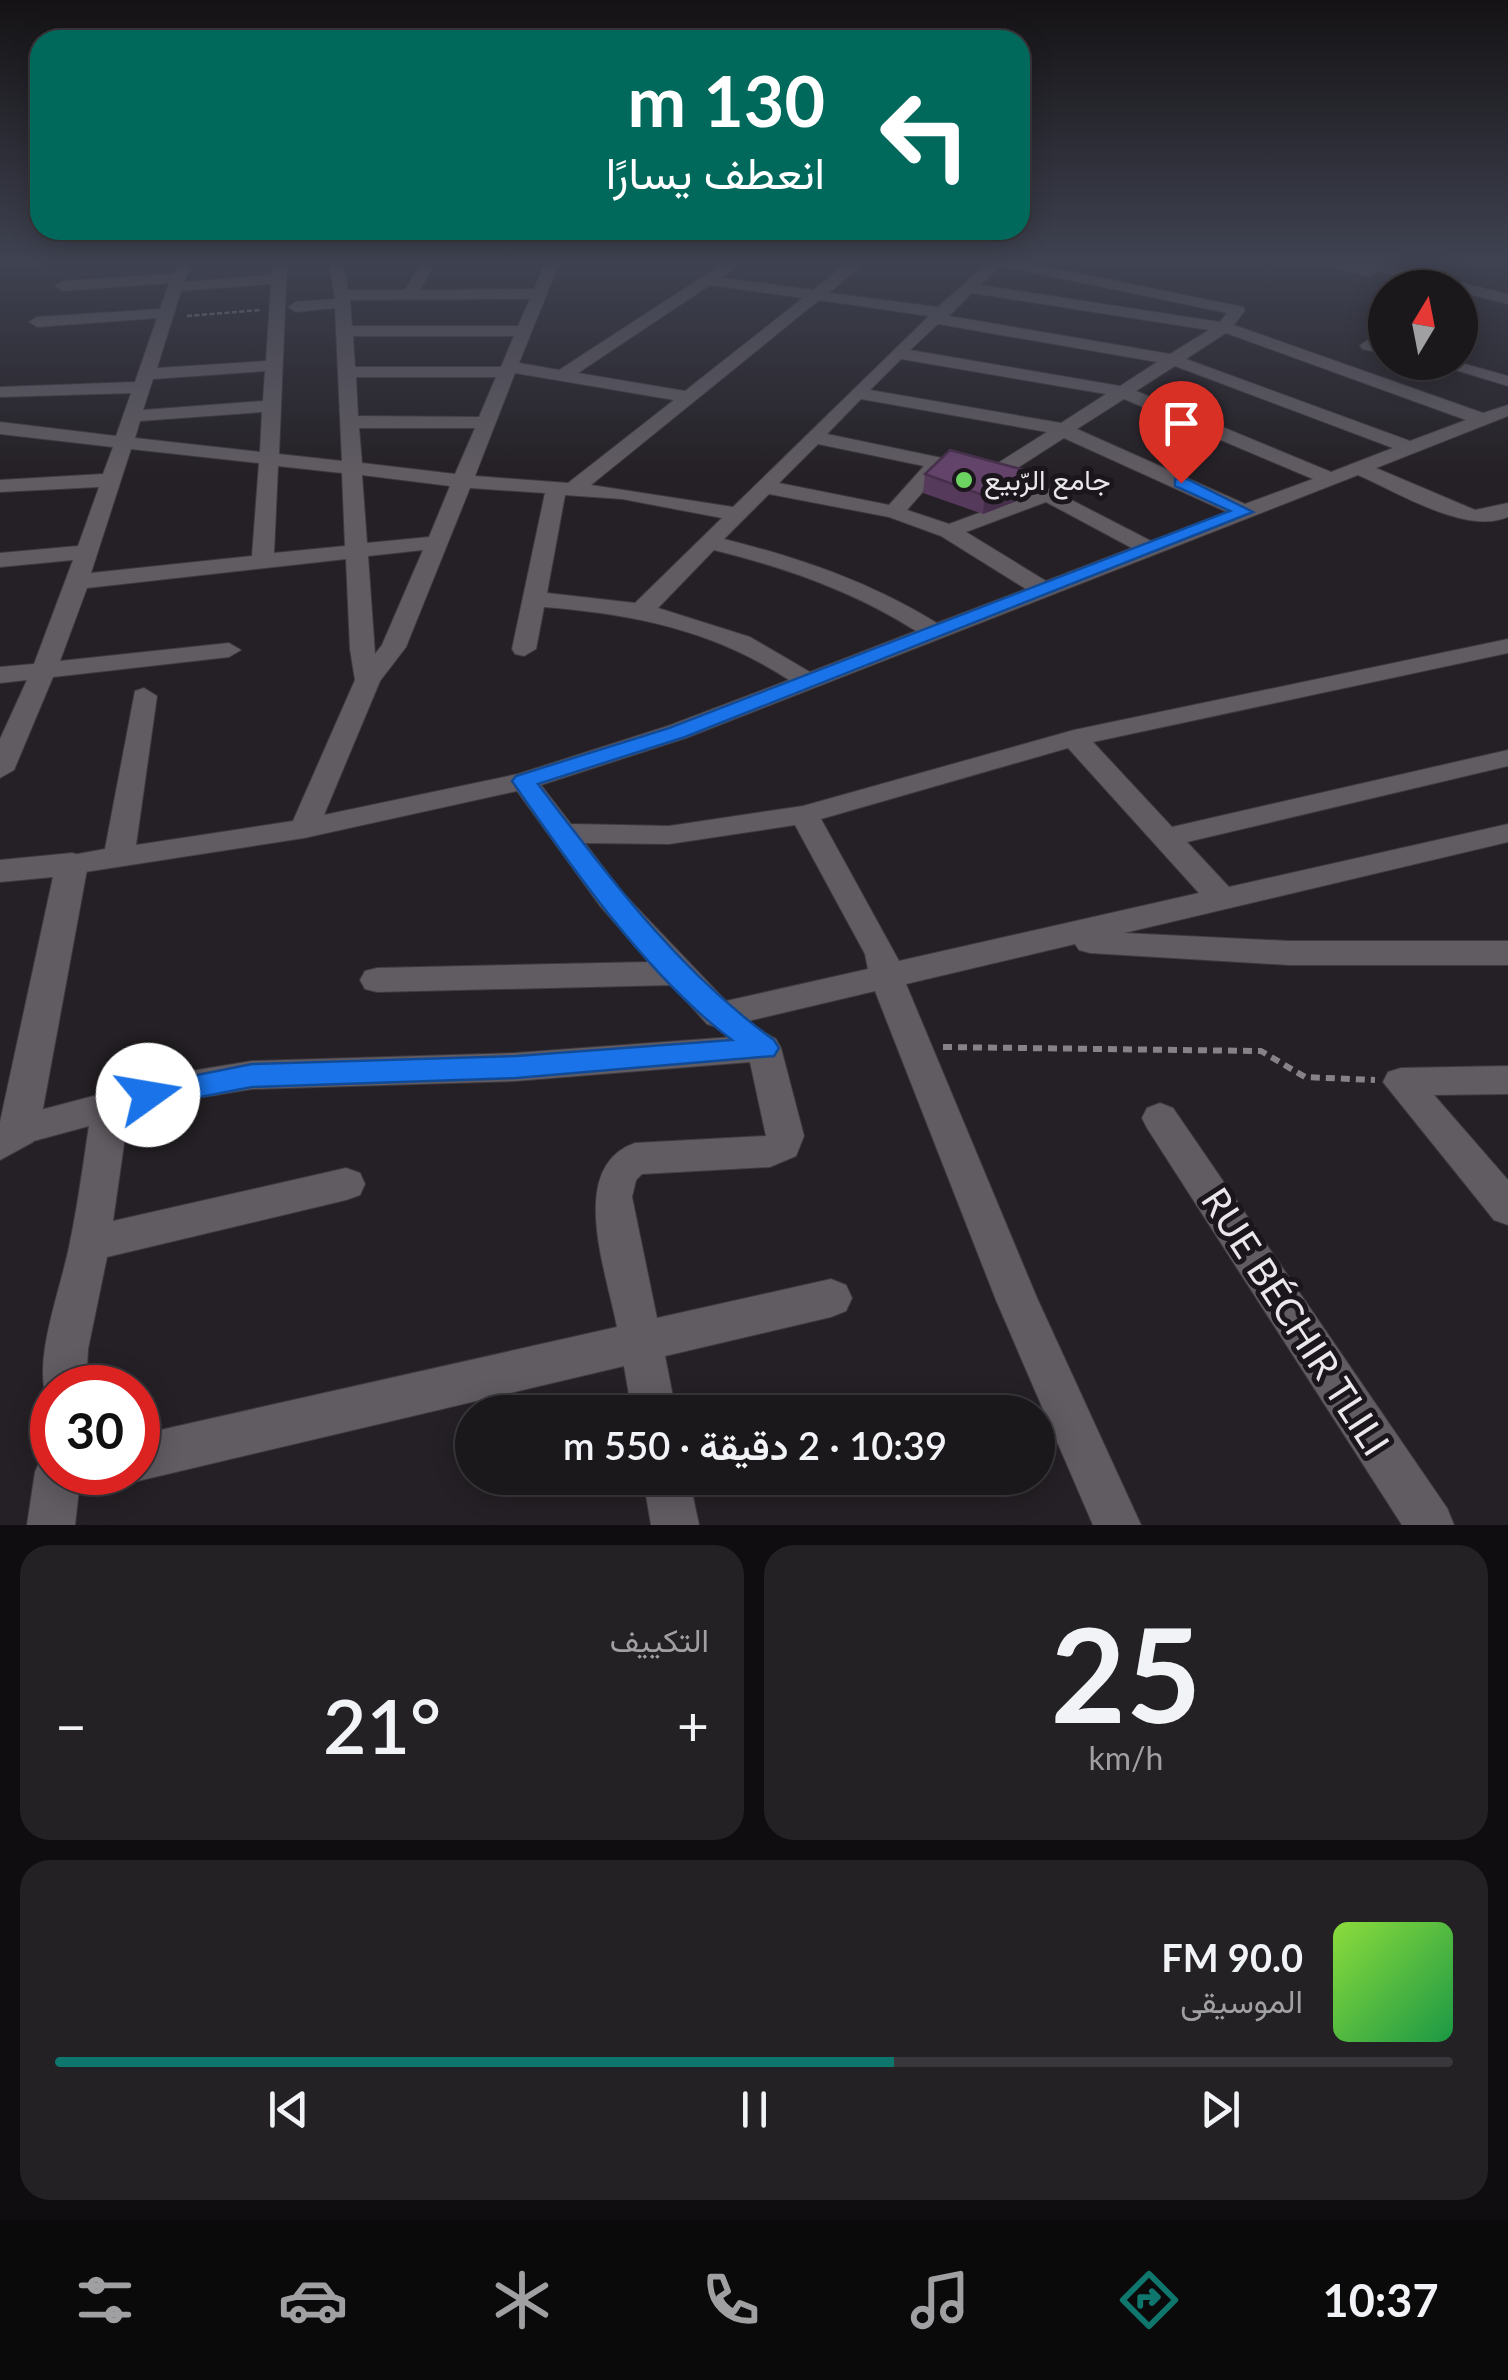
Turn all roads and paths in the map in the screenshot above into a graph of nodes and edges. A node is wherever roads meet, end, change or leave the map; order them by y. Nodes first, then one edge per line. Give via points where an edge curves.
1 (160, 332) edge
2 (282, 332) edge
3 (344, 332) edge
4 (524, 332) edge
5 (628, 332) edge
6 (766, 332) edge
7 (922, 332) edge
8 (1027, 332) edge
9 (1216, 332) edge
10 (1238, 332) edge
11 (897, 353) junction
12 (1174, 360) junction
13 (276, 366) junction
14 (509, 370) junction
15 (347, 372) junction
16 (1478, 373) edge
17 (566, 374) junction
18 (144, 381) junction
19 (1508, 381) edge
20 (0, 392) edge
21 (1123, 392) junction
22 (858, 393) junction
23 (685, 396) junction
24 (272, 406) junction
25 (1508, 410) edge
26 (133, 416) junction
27 (1484, 420) junction
28 (350, 422) junction
29 (488, 423) junction
30 (0, 428) edge
31 (1061, 429) junction
32 (813, 436) junction
33 (124, 442) junction
34 (1410, 448) junction
35 (270, 460) junction
36 (938, 462) junction
37 (1358, 468) junction
38 (354, 469) junction
39 (993, 475) junction
40 (1331, 478) junction
41 (111, 480) junction
42 (463, 481) junction
43 (0, 486) edge
44 (766, 487) junction
45 (565, 488) junction
46 (1046, 495) junction
47 (1508, 509) edge
48 (894, 512) junction
49 (1245, 512) junction
50 (737, 514) junction
51 (950, 532) junction
52 (439, 542) junction
53 (708, 542) junction
54 (1149, 548) junction
55 (87, 552) junction
56 (357, 552) junction
57 (0, 560) edge
58 (263, 561) junction
59 (76, 582) junction
60 (1043, 589) junction
61 (534, 599) junction
62 (643, 609) junction
63 (934, 631) junction
64 (1508, 646) edge
65 (524, 649) dead end
66 (229, 650) dead end
67 (45, 672) junction
68 (0, 675) edge
69 (368, 680) junction
70 (806, 680) junction
71 (144, 696) dead end
72 (1074, 738) junction
73 (1508, 758) edge
74 (0, 770) edge
75 (524, 781) junction
76 (804, 815) junction
77 (304, 829) junction
78 (560, 833) junction
79 (1508, 834) edge
80 (1169, 838) junction
81 (119, 857) junction
82 (72, 864) junction
83 (0, 871) edge
84 (1224, 901) junction
85 (1057, 940) junction
86 (1508, 954) edge
87 (678, 973) junction
88 (887, 978) junction
89 (376, 980) dead end
90 (719, 1015) junction
91 (915, 1046) junction
92 (764, 1048) junction
93 (1508, 1080) edge
94 (1401, 1082) junction
95 (110, 1105) junction
96 (1160, 1118) dead end
97 (10, 1136) edge
98 (346, 1184) dead end
99 (1508, 1208) edge
100 (90, 1244) junction
101 (831, 1298) dead end
102 (640, 1340) junction
103 (66, 1365) edge
104 (651, 1395) edge
105 (160, 1453) edge
106 (58, 1495) edge
107 (669, 1495) edge
108 (51, 1525) edge
109 (675, 1525) edge
110 (1117, 1525) edge
111 (1430, 1525) edge

1 - 18 street
2 - 13 street
3 - 15 street
4 - 14 street
5 - 17 street
6 - 23 street
7 - 11 street
8 - 12 street
9 - 12 street
10 - 27 street
11 - 21 street
11 - 22 street
12 - 21 street
12 - 34 street
13 - 18 street
13 - 24 street
14 - 15 street
14 - 17 street
14 - 29 street
15 - 28 street
16 - 19 street
17 - 23 street
18 - 20 street
18 - 26 street
21 - 31 street
21 - 40 street
22 - 31 street
22 - 32 street
23 - 45 street
24 - 26 street
24 - 35 street
25 - 27 street
26 - 33 street
27 - 34 street
28 - 29 street
28 - 38 street
29 - 42 street
30 - 33 street
31 - 39 street
31 - 49 street
32 - 36 street
32 - 44 street
33 - 35 street
33 - 41 street
34 - 37 street
35 - 38 street
35 - 58 street
36 - 39 street
36 - 48 street
37 - 40 street
37 - 47 street via 1472,516
38 - 42 street
38 - 56 street
39 - 46 street
40 - 49 street
41 - 43 street
41 - 55 street
42 - 45 street
42 - 52 street
44 - 48 street
44 - 50 street
45 - 50 street
45 - 61 street
46 - 51 street
46 - 54 street
48 - 51 street
49 - 54 street
50 - 53 street
51 - 60 street
52 - 56 street
52 - 69 street via 394,647
53 - 62 street
53 - 63 street via 801,565 870,592
54 - 60 street
55 - 57 street
55 - 59 street
56 - 58 street
56 - 69 street
58 - 59 street
59 - 67 street
60 - 63 street
61 - 62 street
61 - 65 street
62 - 70 street via 735,636
63 - 70 street
64 - 72 street
66 - 67 street
67 - 68 street
67 - 74 street
69 - 77 street
70 - 75 street via 677,732
71 - 81 street
72 - 76 street
72 - 80 street
73 - 80 street
75 - 77 street
75 - 78 street
76 - 78 street via 669,835
76 - 88 street via 881,954
77 - 81 street
78 - 87 street
79 - 84 street
80 - 84 street
81 - 82 street
82 - 83 street
82 - 97 street
84 - 85 street
85 - 86 street via 1289,953
85 - 88 street
87 - 89 street
87 - 90 street
88 - 90 street
88 - 91 street
90 - 92 street
91 - 94 path via 1262,1052 1305,1077
91 - 110 street
92 - 95 street via 516,1067 252,1076
92 - 102 street via 783,1146 634,1159 616,1179 613,1197
93 - 94 street
94 - 99 street
95 - 97 street
95 - 100 street
96 - 111 street, RUE BÉCHIR TLILI
98 - 100 street
100 - 103 street
101 - 102 street
102 - 104 street
102 - 105 street
106 - 108 street
107 - 109 street

